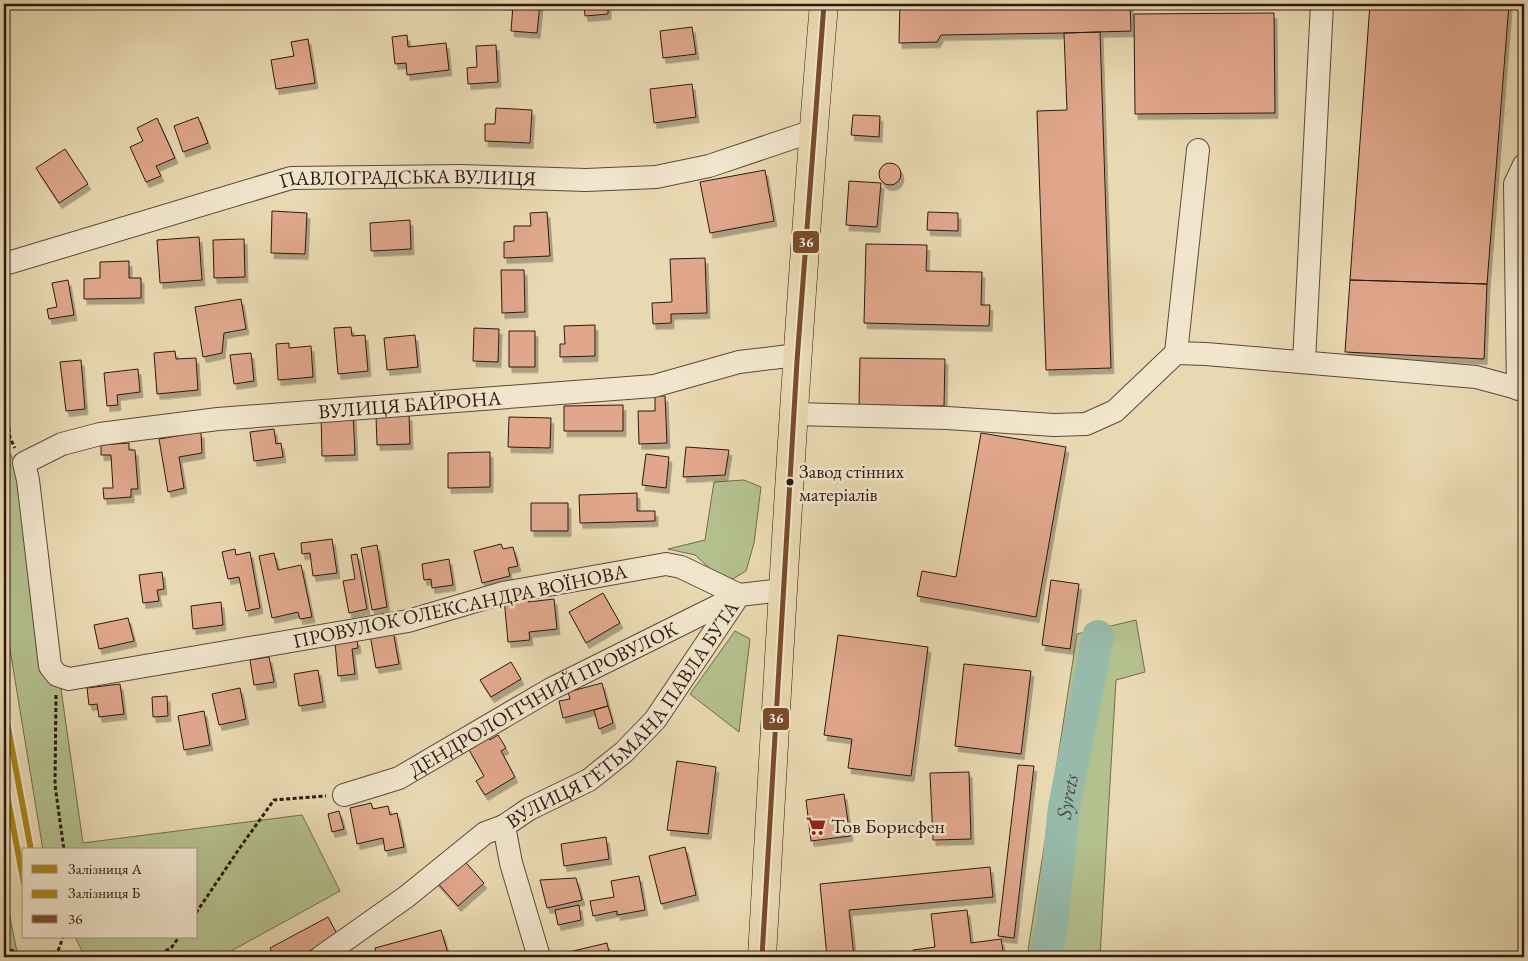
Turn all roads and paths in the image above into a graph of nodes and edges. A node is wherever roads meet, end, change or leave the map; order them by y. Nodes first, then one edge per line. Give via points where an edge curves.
1 (824, 4) edge
2 (1322, 4) edge
3 (813, 131) junction
4 (1198, 150) dead end
5 (1524, 165) edge
6 (8, 264) dead end
7 (1176, 352) junction
8 (797, 355) junction
9 (1304, 362) junction
10 (4, 383) edge
11 (1521, 390) edge
12 (794, 414) junction
13 (24, 463) junction
14 (782, 590) junction
15 (739, 595) junction
16 (57, 675) junction
17 (344, 795) joint
18 (504, 826) junction
19 (64, 848) edge
20 (198, 910) edge
21 (63, 938) edge
22 (178, 938) edge
23 (4, 948) edge
24 (44, 957) edge
25 (56, 957) edge
26 (154, 957) edge
27 (321, 957) edge
28 (540, 957) edge
29 (762, 957) edge

1 - 3 main road
2 - 9 street
3 - 6 street, ПАВЛОГРАДСЬКА ВУЛИЦЯ via 708,166 656,177 586,180 461,176 291,178
3 - 8 main road
4 - 7 street
5 - 11 street via 1515,184
7 - 9 street
7 - 12 street via 1115,411 1086,424
8 - 12 main road
8 - 13 street, ВУЛИЦЯ БАЙРОНА via 739,362 654,386 218,419 100,434 62,444
9 - 11 street via 1476,377
10 - 13 path via 10,438
12 - 14 main road
13 - 16 street via 50,666
14 - 15 street, ВУЛИЦЯ ГЕТЬМАНА ПАВЛА БУТА
14 - 29 main road
15 - 16 street, ПРОВУЛОК ОЛЕКСАНДРА ВОЇНОВА via 681,567 666,564 503,594 398,623 69,679
15 - 17 street, ДЕНДРОЛОГІЧНИЙ ПРОВУЛОК via 551,690 399,778
15 - 18 street, ВУЛИЦЯ ГЕТЬМАНА ПАВЛА БУТА via 654,720 624,752 589,780 529,809
16 - 19 path via 55,785
17 - 20 path via 274,800
18 - 27 street via 485,833 406,897
18 - 28 street, ВУЛИЦЯ ГЕТЬМАНА ПАВЛА БУТА via 511,863
21 - 25 path
22 - 26 path via 171,948
23 - 24 path

